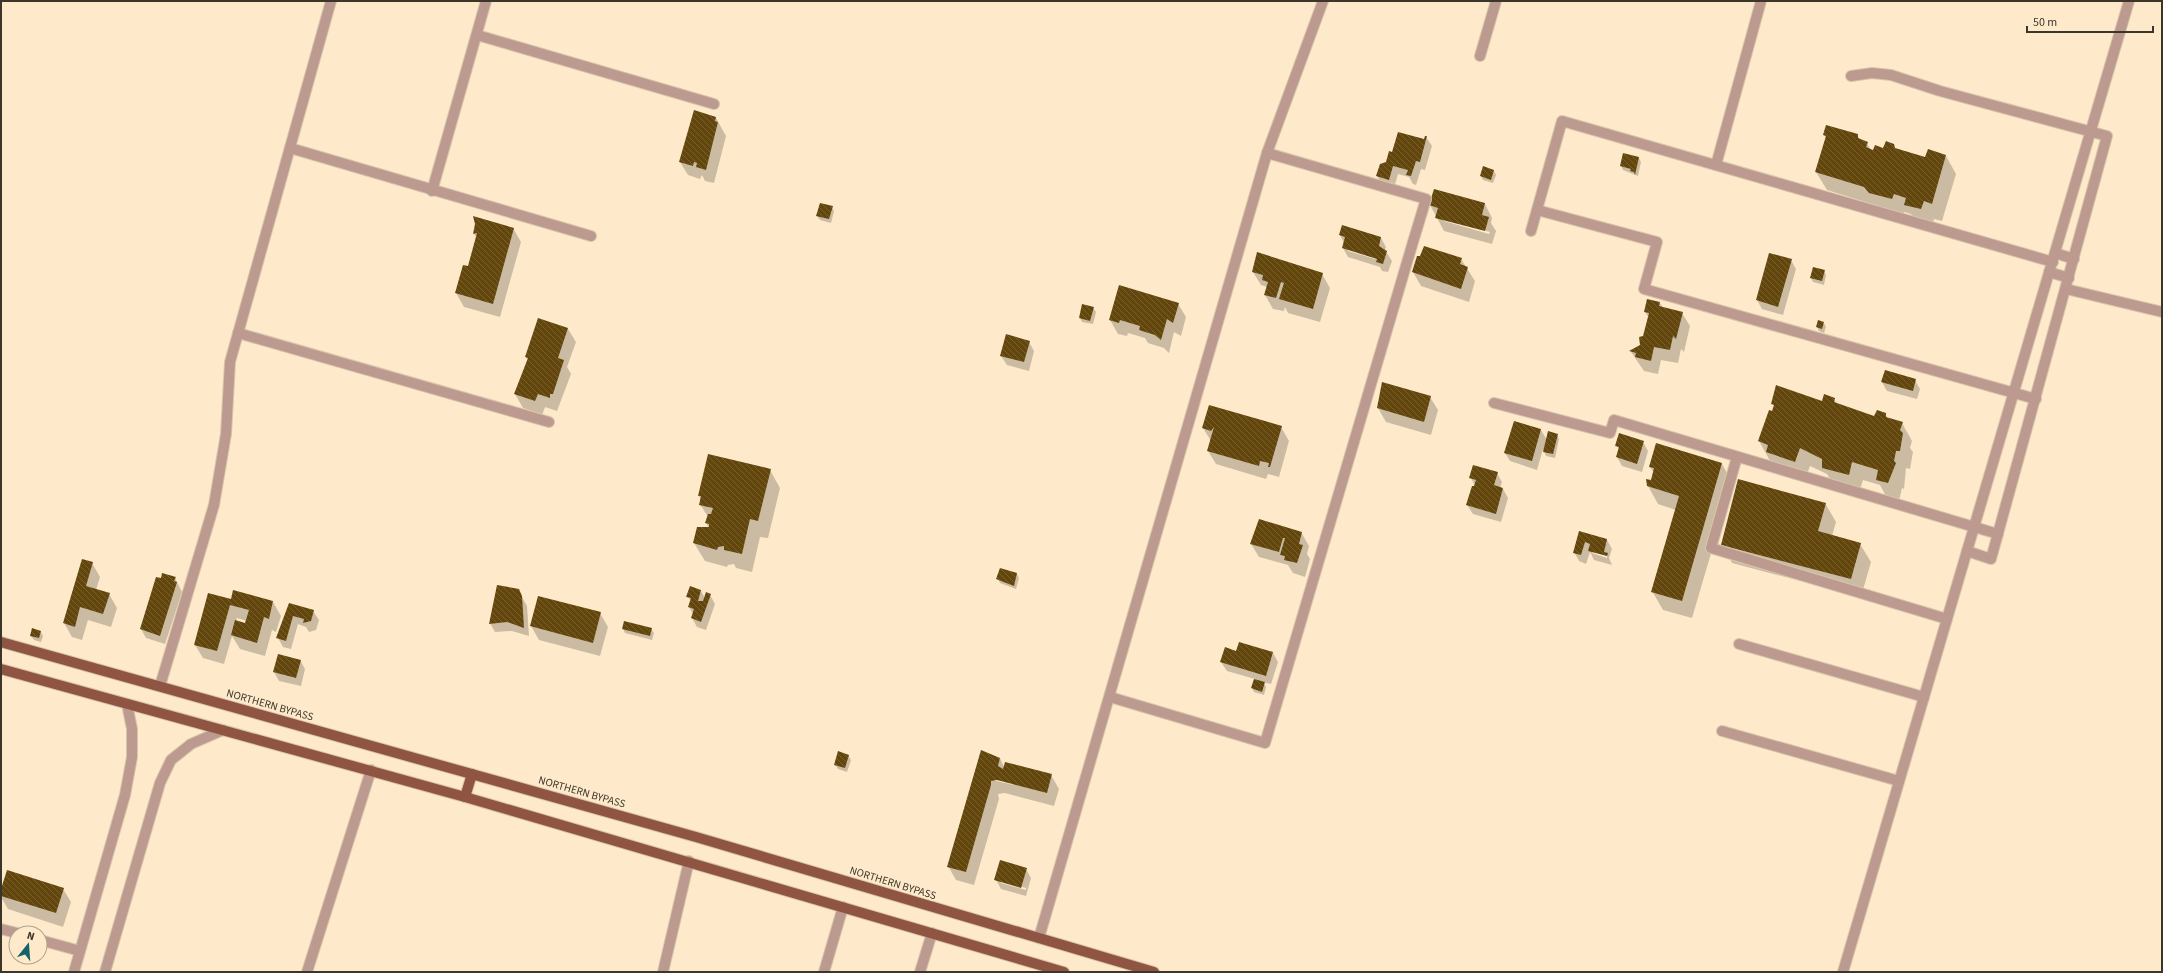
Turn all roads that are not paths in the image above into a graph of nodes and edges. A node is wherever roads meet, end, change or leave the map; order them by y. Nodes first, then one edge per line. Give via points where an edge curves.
1 (331, 1) edge
2 (486, 1) edge
3 (1323, 1) edge
4 (1496, 1) edge
5 (1761, 1) edge
6 (2130, 1) edge
7 (476, 35) junction
8 (1480, 56) dead end
9 (1851, 76) dead end
10 (714, 104) dead end
11 (2091, 131) junction
12 (290, 148) junction
13 (1268, 153) junction
14 (1716, 165) junction
15 (432, 190) junction
16 (1537, 210) junction
17 (1531, 231) dead end
18 (591, 236) dead end
19 (2054, 257) junction
20 (2074, 259) junction
21 (2050, 272) junction
22 (2069, 278) junction
23 (2066, 289) junction
24 (2162, 312) edge
25 (238, 332) junction
26 (2014, 392) junction
27 (2036, 399) junction
28 (1494, 403) dead end
29 (549, 422) dead end
30 (1737, 457) junction
31 (1974, 526) junction
32 (1998, 534) junction
33 (1967, 551) junction
34 (1947, 619) junction
35 (1, 642) edge
36 (1738, 644) dead end
37 (1, 669) edge
38 (160, 686) junction
39 (1110, 696) junction
40 (1924, 697) junction
41 (127, 704) junction
42 (223, 730) junction
43 (1722, 731) dead end
44 (371, 770) junction
45 (472, 774) junction
46 (1899, 781) junction
47 (465, 797) junction
48 (689, 861) junction
49 (843, 907) junction
50 (932, 933) junction
51 (1039, 938) junction
52 (48, 942) edge
53 (80, 951) junction
54 (74, 972) edge
55 (105, 972) edge
56 (307, 972) edge
57 (664, 972) edge
58 (824, 972) edge
59 (920, 972) edge
60 (1064, 972) edge
61 (1154, 972) edge
62 (1843, 972) edge

1 - 12 street
2 - 7 street
3 - 13 street
4 - 8 street
5 - 14 street
6 - 11 street
7 - 10 street
7 - 15 street
9 - 11 street via 1872,73 1891,75 1940,91
11 - 19 street
11 - 20 street via 2108,136
12 - 15 street
12 - 25 street
13 - 39 street
13 - 39 street via 1426,199 1265,743
14 - 16 street via 1562,121
14 - 19 street
15 - 18 street
16 - 17 street
16 - 26 street via 1657,242 1644,289
19 - 20 street
19 - 21 street
20 - 22 street
21 - 22 street
21 - 26 street
22 - 23 street
23 - 24 street
23 - 27 street
25 - 29 street
25 - 38 street via 230,362 226,434 214,505
26 - 27 street
26 - 31 street
27 - 32 street
28 - 30 street via 1610,433 1614,420
30 - 31 street
30 - 34 street via 1711,548
31 - 32 street
31 - 33 street
32 - 33 street via 1990,559
33 - 34 street
34 - 40 street
35 - 38 main road, NORTHERN BYPASS
36 - 40 street
37 - 41 main road
38 - 45 main road, NORTHERN BYPASS
39 - 51 street
40 - 46 street
41 - 42 main road
41 - 53 street via 132,729 132,757 125,795
42 - 44 main road
42 - 55 street via 191,744 171,760 160,783
43 - 46 street
44 - 47 main road
44 - 56 street
45 - 47 main road
45 - 51 main road, NORTHERN BYPASS
46 - 62 street
47 - 48 main road
48 - 49 main road
48 - 57 street
49 - 50 main road
49 - 58 street
50 - 59 street
50 - 60 main road
51 - 61 main road, NORTHERN BYPASS
52 - 53 street
53 - 54 street

